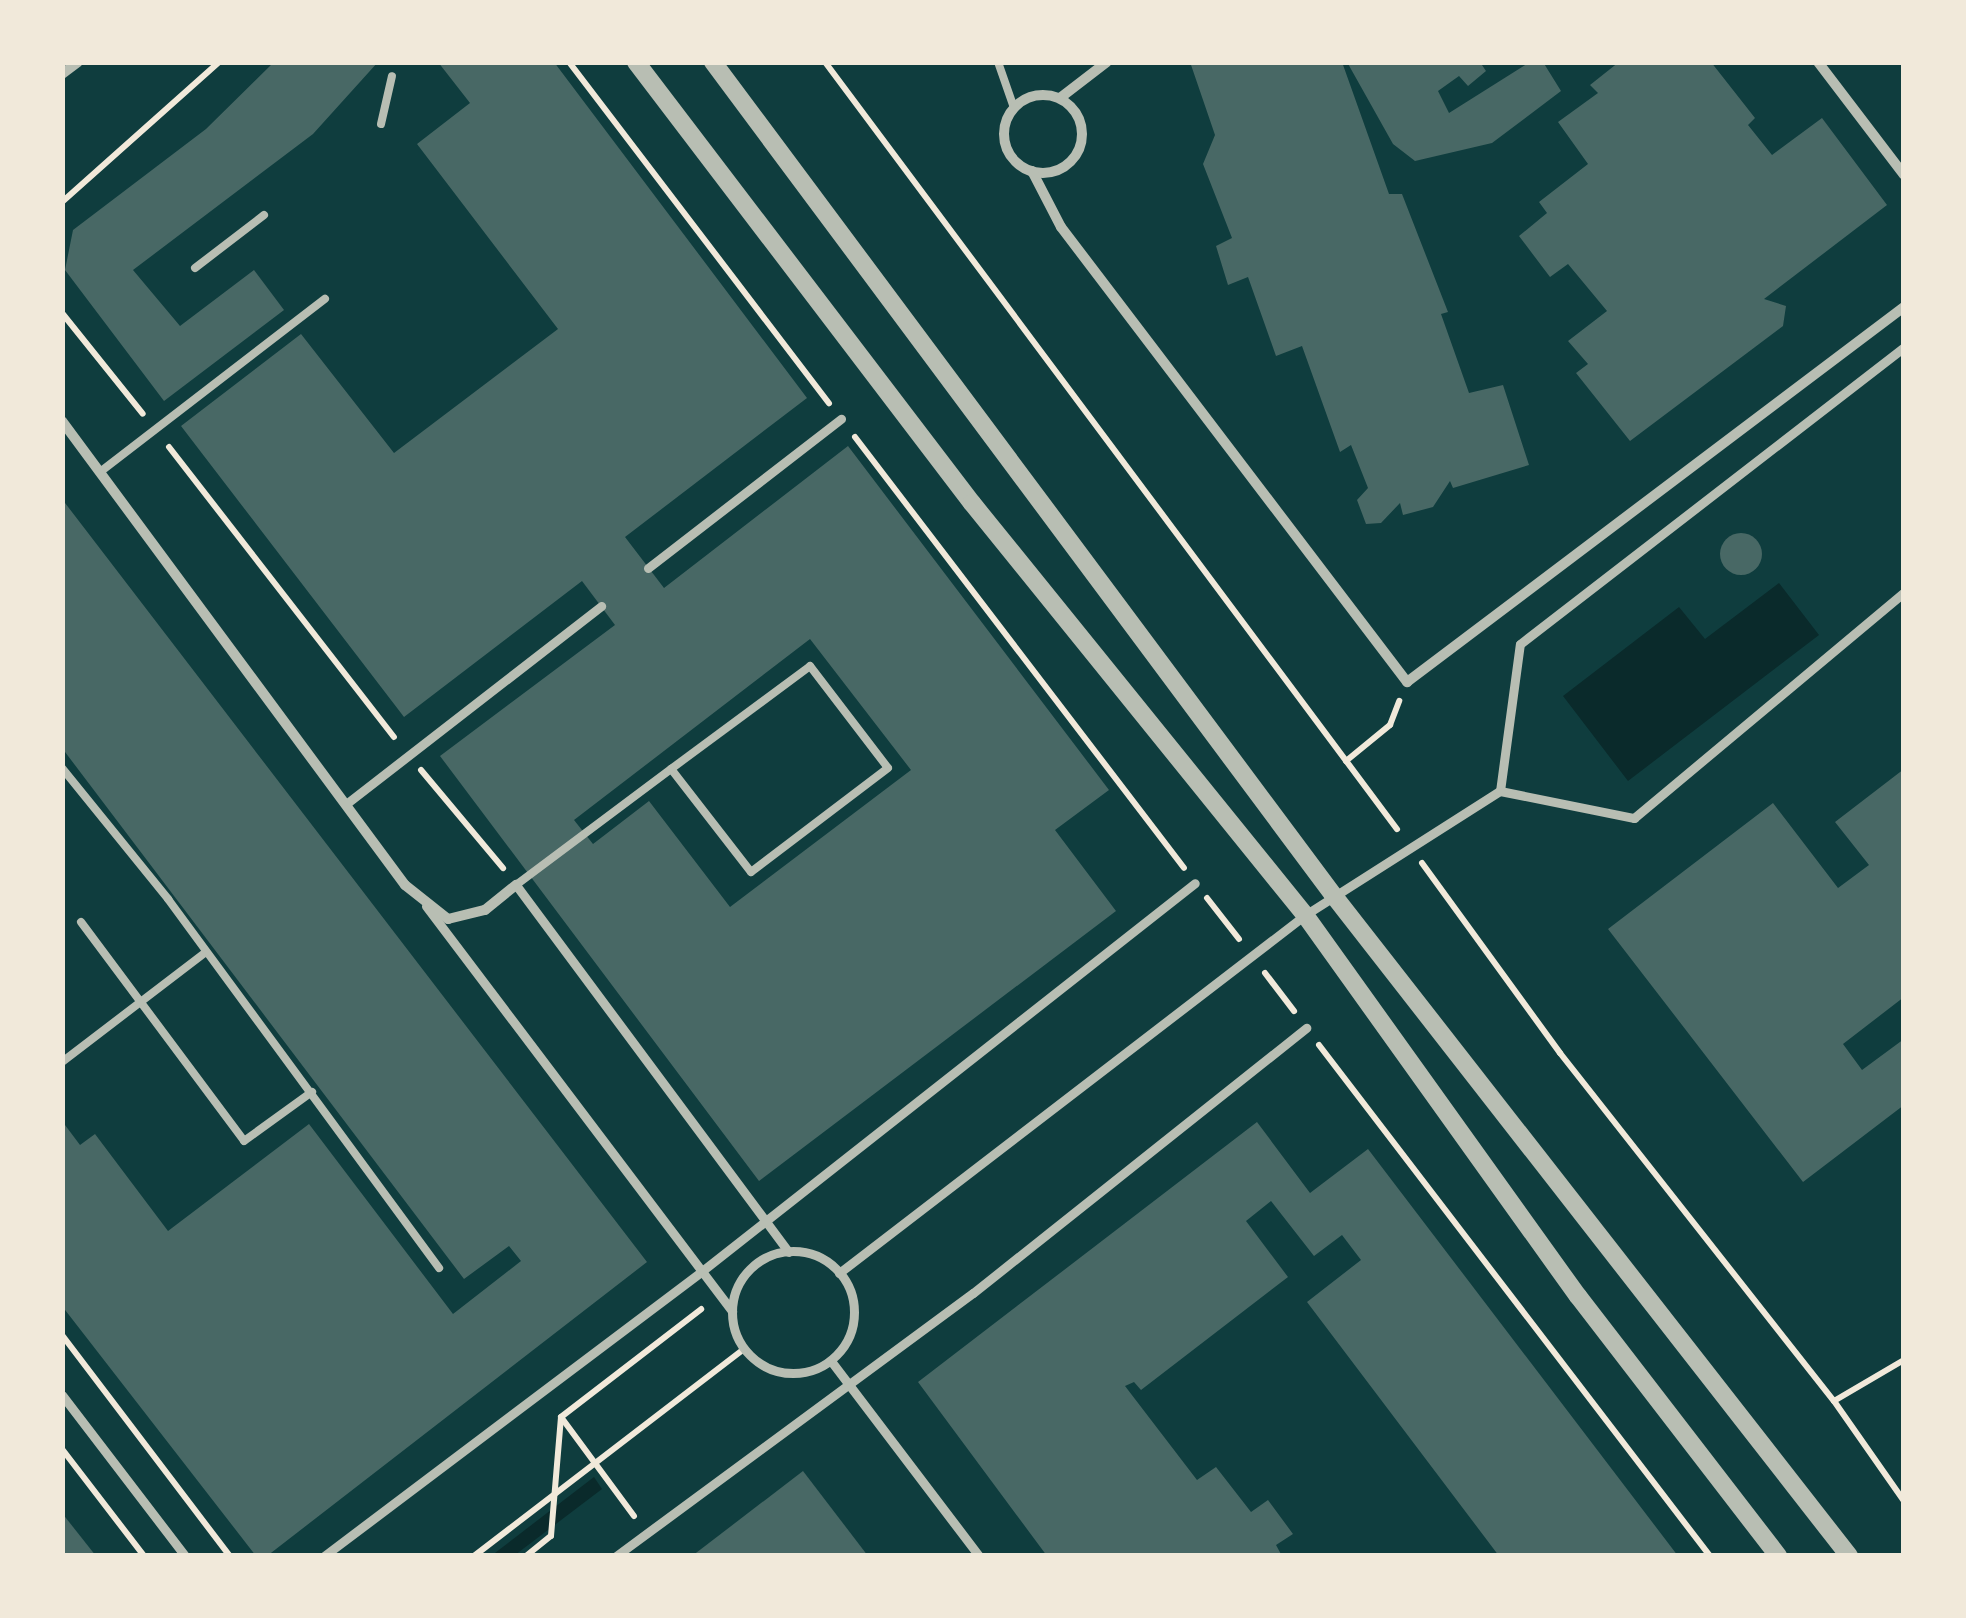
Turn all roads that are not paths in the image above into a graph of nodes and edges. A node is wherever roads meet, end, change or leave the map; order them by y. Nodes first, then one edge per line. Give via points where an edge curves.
1 (78, 62) edge
2 (636, 62) edge
3 (713, 62) edge
4 (998, 62) edge
5 (1107, 62) edge
6 (1818, 62) edge
7 (62, 74) edge
8 (392, 76) dead end
9 (1060, 98) junction
10 (1014, 108) junction
11 (381, 124) dead end
12 (1032, 172) junction
13 (1904, 175) edge
14 (264, 215) dead end
15 (195, 268) dead end
16 (325, 299) dead end
17 (1904, 307) edge
18 (1904, 347) edge
19 (841, 418) dead end
20 (62, 422) edge
21 (100, 472) junction
22 (648, 568) dead end
23 (1904, 592) edge
24 (601, 606) dead end
25 (62, 768) edge
26 (671, 769) junction
27 (1500, 790) junction
28 (346, 804) junction
29 (1196, 882) dead end
30 (516, 885) junction
31 (1334, 896) junction
32 (426, 906) junction
33 (1305, 916) junction
34 (81, 922) dead end
35 (206, 952) junction
36 (140, 1001) junction
37 (1306, 1028) road end
38 (62, 1062) edge
39 (312, 1092) junction
40 (767, 1221) junction
41 (789, 1252) junction
42 (440, 1268) dead end
43 (702, 1270) junction
44 (839, 1273) junction
45 (732, 1311) junction
46 (830, 1361) junction
47 (848, 1383) junction
48 (62, 1396) edge
49 (186, 1556) edge
50 (324, 1556) edge
51 (616, 1556) edge
52 (979, 1556) edge
53 (1778, 1556) edge
54 (1849, 1556) edge

1 - 7 street
2 - 33 street via 972,502
3 - 31 street
4 - 10 lane
5 - 9 street
6 - 13 street
8 - 11 lane
9 - 10 street via 1036,95
9 - 12 street via 1079,116 1082,142 1069,164
10 - 12 street via 1005,145
12 - 17 street via 1061,227 1407,682
14 - 15 lane
16 - 21 lane
18 - 27 street via 1520,644
19 - 22 street
20 - 21 street
21 - 28 street
23 - 27 street via 1634,818
24 - 28 street
25 - 35 lane
26 - 26 lane via 810,666 888,768 751,872
26 - 30 lane
27 - 31 street
28 - 32 street
29 - 40 street
30 - 32 street via 467,918 448,920
30 - 40 street
31 - 33 street
31 - 54 street
32 - 43 street
33 - 44 street
33 - 53 street via 1578,1296
34 - 36 lane
35 - 36 lane
35 - 39 lane
36 - 38 lane
36 - 39 lane via 244,1142
37 - 47 street
39 - 42 lane
40 - 41 street
40 - 43 street
41 - 44 street via 815,1255
41 - 45 street via 756,1264 742,1278
43 - 45 street
43 - 50 street
44 - 46 street via 854,1302 854,1324
45 - 46 street via 744,1349 767,1368 788,1374
46 - 47 street
47 - 51 street
47 - 52 street
48 - 49 street

